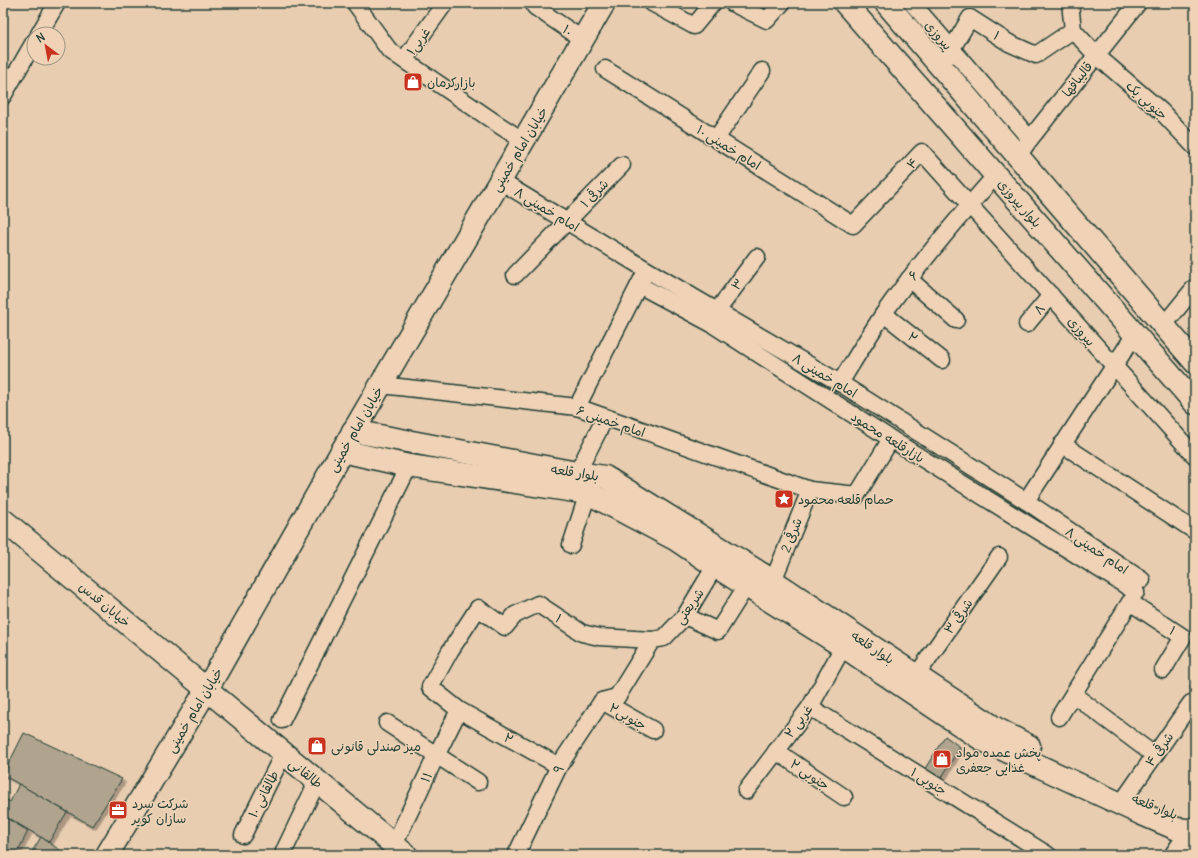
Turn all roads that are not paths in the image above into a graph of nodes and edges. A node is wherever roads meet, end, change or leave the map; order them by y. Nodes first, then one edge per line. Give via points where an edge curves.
1 (57, 3) edge
2 (355, 3) edge
3 (445, 3) edge
4 (604, 3) edge
5 (652, 3) edge
6 (713, 3) edge
7 (732, 3) edge
8 (782, 3) edge
9 (845, 3) edge
10 (886, 3) edge
11 (912, 3) edge
12 (1070, 3) edge
13 (1138, 3) edge
14 (535, 6) dead end
15 (44, 26) edge
16 (1073, 30) junction
17 (582, 39) junction
18 (1096, 55) junction
19 (26, 56) edge
20 (947, 58) junction
21 (404, 60) junction
22 (605, 69) dead end
23 (762, 71) dead end
24 (3, 96) edge
25 (716, 139) junction
26 (524, 141) junction
27 (1195, 147) edge
28 (1024, 148) junction
29 (622, 165) dead end
30 (996, 175) junction
31 (500, 180) junction
32 (970, 205) junction
33 (567, 221) junction
34 (853, 225) joint
35 (757, 257) dead end
36 (647, 270) junction
37 (515, 275) dead end
38 (909, 279) junction
39 (639, 285) junction
40 (1195, 287) edge
41 (1051, 294) junction
42 (717, 311) junction
43 (884, 314) junction
44 (956, 320) dead end
45 (1027, 324) dead end
46 (1164, 325) junction
47 (1135, 334) junction
48 (942, 360) dead end
49 (1195, 362) edge
50 (1114, 367) junction
51 (840, 383) junction
52 (381, 385) junction
53 (1195, 403) edge
54 (577, 407) junction
55 (604, 418) junction
56 (353, 431) junction
57 (891, 439) junction
58 (1062, 444) junction
59 (342, 451) junction
60 (1195, 456) edge
61 (409, 466) junction
62 (577, 473) junction
63 (810, 490) junction
64 (588, 493) junction
65 (1026, 501) junction
66 (3, 520) edge
67 (1195, 531) edge
68 (571, 545) dead end
69 (999, 557) dead end
70 (715, 566) junction
71 (773, 581) junction
72 (747, 585) junction
73 (1136, 591) junction
74 (478, 608) joint
75 (685, 616) junction
76 (652, 640) junction
77 (843, 647) junction
78 (1163, 670) dead end
79 (916, 676) junction
80 (207, 689) junction
81 (1074, 695) junction
82 (610, 699) junction
83 (1191, 703) dead end
84 (810, 707) junction
85 (459, 710) junction
86 (1059, 717) dead end
87 (282, 720) dead end
88 (387, 723) dead end
89 (653, 730) dead end
90 (776, 751) junction
91 (283, 754) junction
92 (1154, 755) junction
93 (436, 756) junction
94 (559, 766) junction
95 (317, 782) junction
96 (478, 782) dead end
97 (746, 791) dead end
98 (1127, 795) junction
99 (844, 797) dead end
100 (1194, 829) edge
101 (243, 835) dead end
102 (400, 850) edge
103 (284, 851) dead end
104 (107, 855) edge
105 (516, 855) edge
106 (1048, 855) edge
107 (1176, 855) edge

1 - 15 street
2 - 21 street via 389,50
3 - 21 street, غربی۱
4 - 17 main road, خیابان امام خمینی
5 - 6 street via 694,26
7 - 8 street via 768,20
9 - 30 main road, بلوار پیروزی
10 - 20 main road
11 - 20 street, پیروزی
12 - 16 street
13 - 18 street, قالیبافها
14 - 17 street, ۱۰
16 - 18 street, جنوبی یک
16 - 20 street, ۱ via 1036,55 1009,43 970,18
17 - 26 main road, خیابان امام خمینی
18 - 27 street, جنوبی یک via 1161,111
18 - 28 street, قالیبافها
19 - 24 street
20 - 28 main road
21 - 26 street
22 - 25 street, امام خمینی ۱۰
23 - 25 street
25 - 34 street, امام خمینی ۱۰
26 - 31 main road, خیابان امام خمینی
28 - 46 main road
29 - 33 street, ۱ شرقی
30 - 32 street, ۶
30 - 47 main road, بلوار پیروزی
31 - 33 street, امام خمینی ۸
31 - 52 main road, خیابان امام خمینی
32 - 34 street, ۴ via 922,152
32 - 38 street, ۶
32 - 41 street, پیروزی
33 - 36 street, امام خمینی ۸
33 - 37 street, ۱ شرقی
35 - 42 street, ۳
36 - 39 street
36 - 42 street, امام خمینی ۸
38 - 43 street, ۶
38 - 44 street
39 - 54 street
39 - 57 street, بازارقلعه محمود via 712,324
40 - 46 street
41 - 45 street, ۸
41 - 50 street, پیروزی
42 - 51 street, امام خمینی ۸
43 - 48 street, ۲
43 - 51 street, ۶
46 - 49 main road
47 - 50 street
47 - 53 main road, بلوار پیروزی
50 - 58 street
50 - 60 street, پیروزی
51 - 65 street, امام خمینی ۸
52 - 54 street, امام خمینی ۶
52 - 56 main road, خیابان امام خمینی
54 - 55 street, امام خمینی ۶
55 - 62 street
55 - 63 street, امام خمینی ۶
56 - 59 main road, خیابان امام خمینی
56 - 62 main road, بلوار قلعه
57 - 63 street, امام خمینی ۶ via 857,495
57 - 73 street, بازارقلعه محمود
58 - 65 street
58 - 67 street
59 - 61 main road, بلوار قلعه
59 - 80 main road, خیابان امام خمینی
61 - 64 main road, بلوار قلعه
61 - 87 street
62 - 71 main road, بلوار قلعه via 605,477
63 - 71 street, 2 شرقی
64 - 68 street
64 - 70 main road, بلوار قلعه via 675,539
65 - 73 street, امام خمینی ۸
66 - 80 main road, خیابان قدس
69 - 79 street, ۳ شرقی
70 - 72 main road, بلوار قلعه
70 - 75 street, شریعتی
71 - 79 main road, بلوار قلعه
72 - 75 street via 718,631
72 - 77 main road, بلوار قلعه
73 - 78 street, ۱ via 1183,637
73 - 81 street
74 - 76 street, ۱ via 505,627 515,615 538,604 582,633 599,637
74 - 85 street, ۲ via 430,687
75 - 76 street, شریعتی via 664,638
76 - 82 street
77 - 84 street, ۲ غربی
77 - 100 main road, بلوار قلعه via 983,740 1177,829
79 - 98 main road, بلوار قلعه via 995,728
80 - 91 main road, طالقانی
80 - 104 main road, خیابان امام خمینی
81 - 86 street
81 - 92 street
82 - 89 street, جنوبی۲
82 - 94 street, ۹
83 - 92 street, شرقی ۴
84 - 90 street, ۲ غربی
84 - 106 street, ۱ جنوبی
85 - 93 street, ۱۱
85 - 94 street, ۲
88 - 93 street
90 - 97 street, ۲ غربی
90 - 99 street, ۲ جنوبی
91 - 95 main road, طالقانی
91 - 101 street, طالقانی ۱۰
92 - 98 street, شرقی ۴
93 - 96 street
93 - 102 street, ۱۱
94 - 105 street, ۹
95 - 102 main road, طالقانی
95 - 103 street
98 - 100 main road, بلوار قلعه via 1185,818
100 - 107 main road

